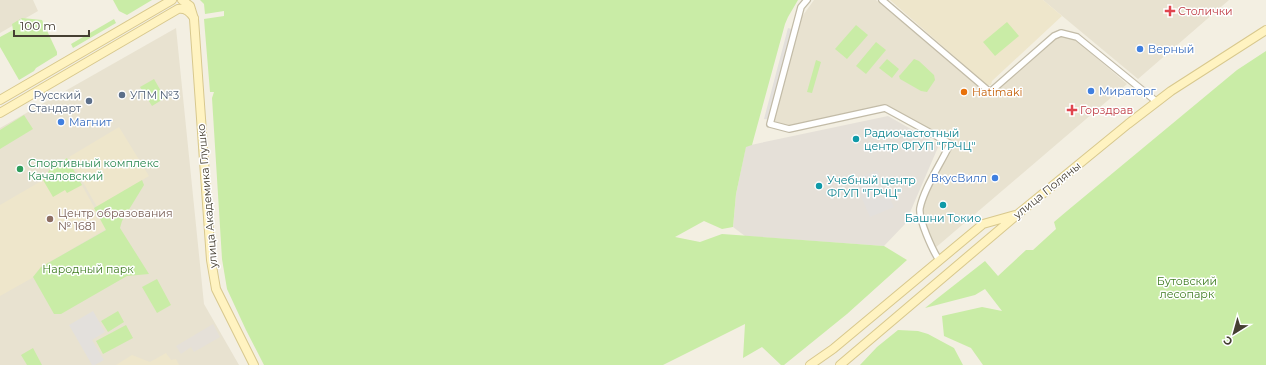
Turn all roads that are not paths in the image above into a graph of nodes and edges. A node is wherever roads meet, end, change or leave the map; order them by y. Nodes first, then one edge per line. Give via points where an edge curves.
1 (172, 0) edge
2 (178, 0) edge
3 (182, 0) edge
4 (807, 0) edge
5 (882, 0) edge
6 (168, 14) junction
7 (194, 19) junction
8 (1266, 30) edge
9 (0, 100) edge
10 (1157, 102) junction
11 (0, 113) edge
12 (1018, 214) junction
13 (939, 260) junction
14 (254, 365) edge
15 (810, 365) edge
16 (840, 365) edge

1 - 9 street
2 - 6 street
3 - 7 street via 190,6
4 - 13 street via 801,8 770,124 789,129 885,108 949,143 950,146 925,193 920,210 927,239
5 - 10 street via 990,92 1054,36 1061,33 1077,37
6 - 7 street via 183,9
6 - 11 street
7 - 14 street, улица Академика Глушко via 203,155 216,289
8 - 10 street, улица Поляны
10 - 12 street, улица Поляны
12 - 13 street via 984,224
12 - 16 street, улица Поляны
13 - 15 street via 834,349

